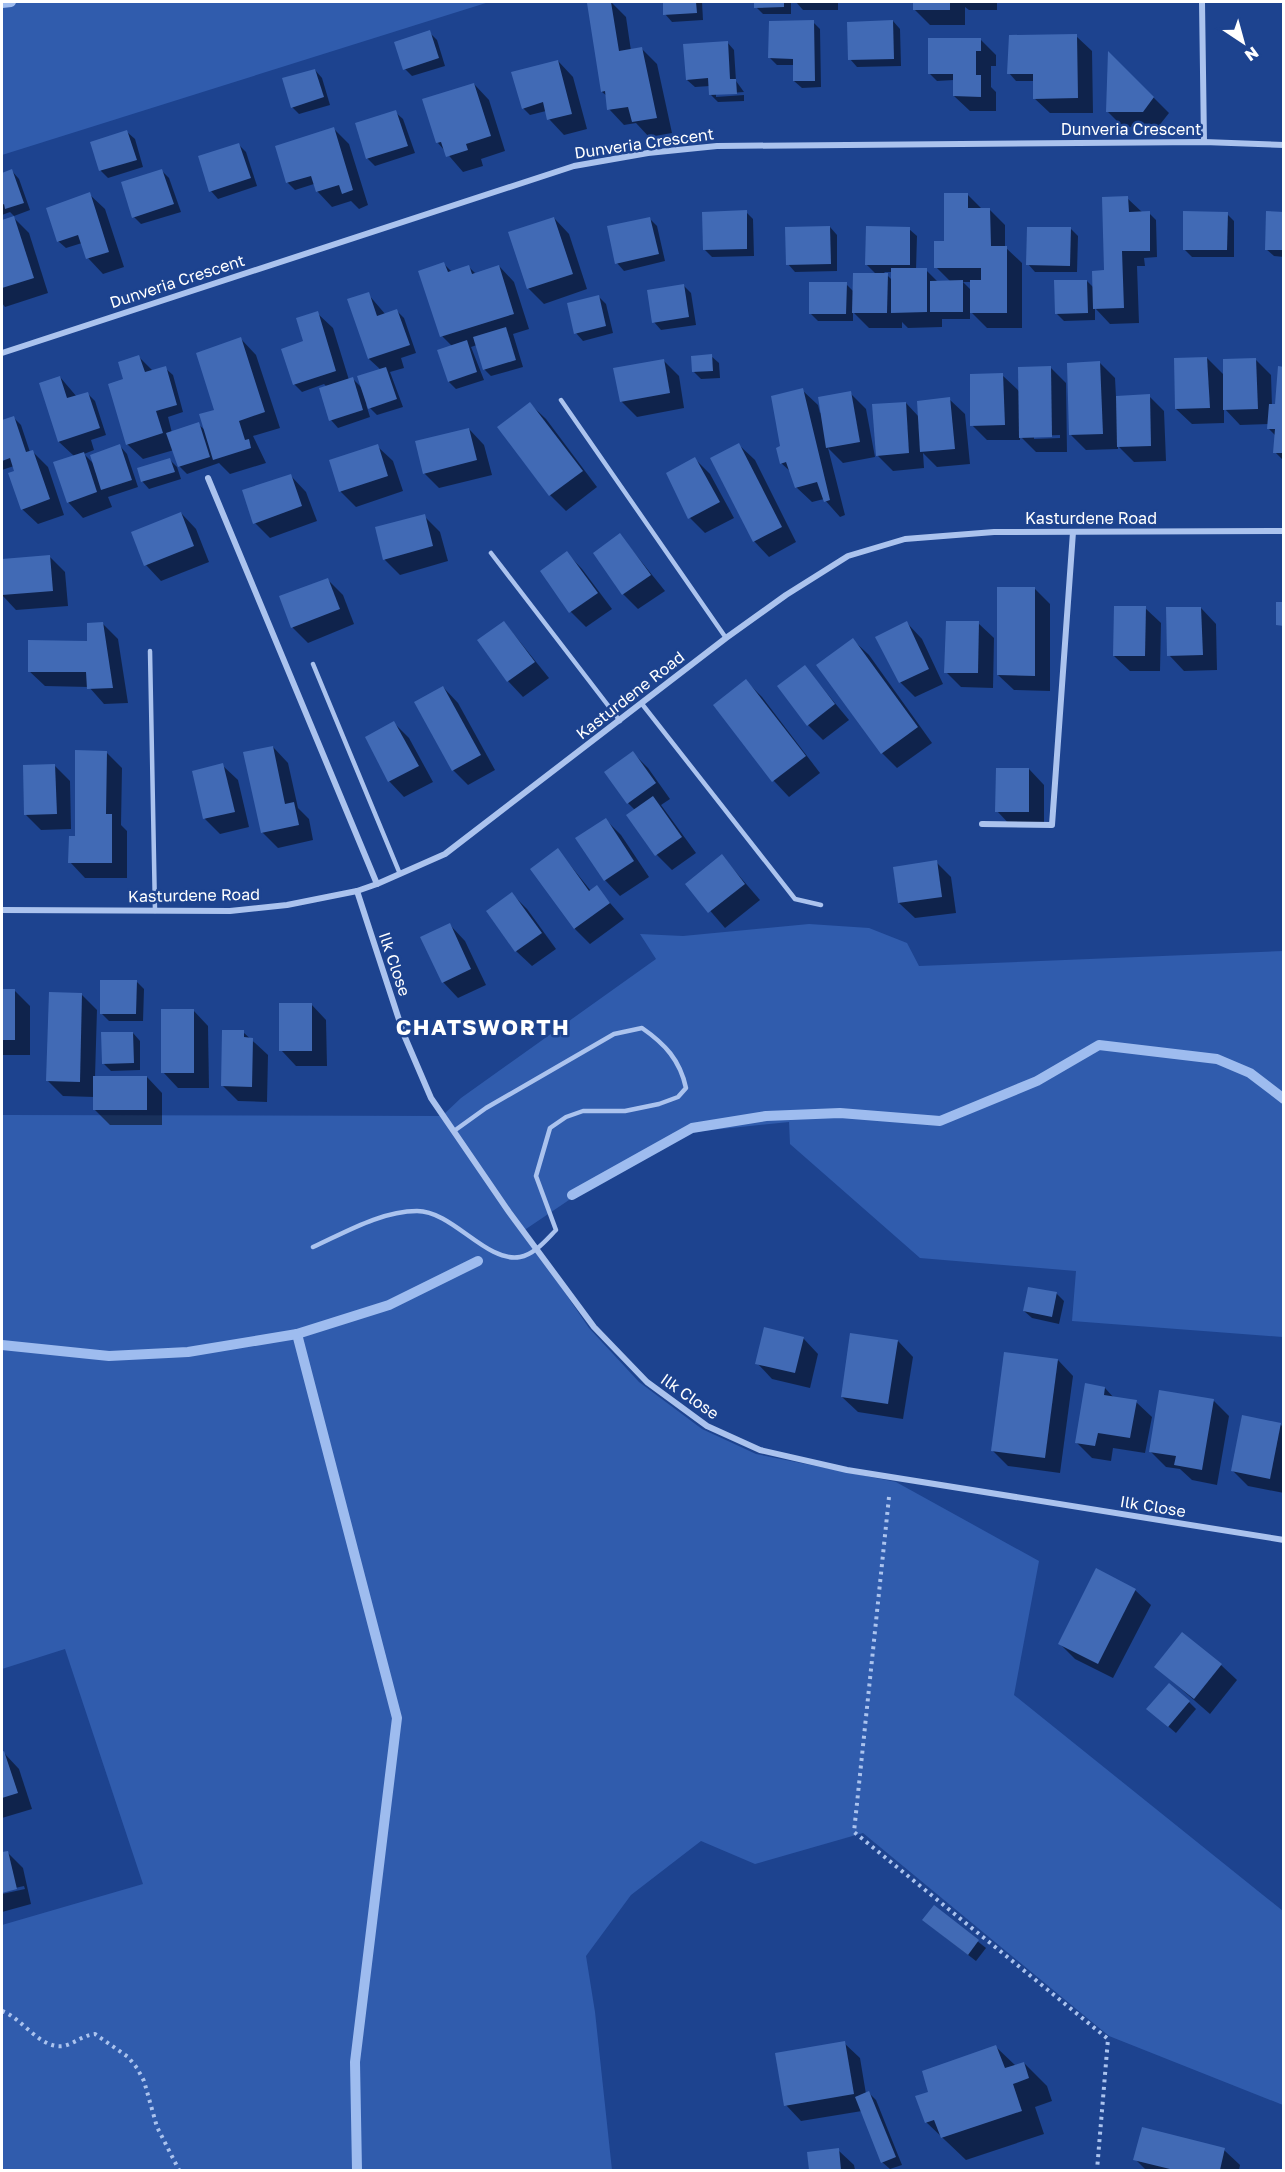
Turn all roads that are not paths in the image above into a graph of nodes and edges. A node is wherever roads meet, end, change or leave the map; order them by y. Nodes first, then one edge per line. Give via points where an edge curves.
1 (1202, 2) edge
2 (1204, 142) junction
3 (1284, 145) edge
4 (2, 352) edge
5 (561, 400) dead end
6 (208, 478) dead end
7 (1284, 531) edge
8 (1073, 532) junction
9 (491, 553) dead end
10 (726, 638) junction
11 (150, 651) dead end
12 (313, 664) dead end
13 (642, 704) junction
14 (620, 721) junction
15 (982, 824) dead end
16 (400, 874) junction
17 (377, 884) junction
18 (357, 891) junction
19 (821, 905) dead end
20 (2, 910) edge
21 (155, 911) junction
22 (454, 1131) junction
23 (313, 1247) dead end
24 (537, 1248) junction
25 (1284, 1540) edge

1 - 2 street
2 - 3 street, Dunveria Crescent
2 - 4 street, Dunveria Crescent via 717,146 648,153 574,166
5 - 10 lane
6 - 17 street
7 - 8 street, Kasturdene Road
8 - 10 street, Kasturdene Road via 994,532 904,539 848,556
8 - 15 street via 1052,825
9 - 14 lane
10 - 13 street, Kasturdene Road
11 - 21 lane
12 - 16 lane
13 - 14 street, Kasturdene Road
13 - 19 lane via 795,899
14 - 16 street, Kasturdene Road via 445,854
16 - 17 street, Kasturdene Road
17 - 18 street, Kasturdene Road
18 - 21 street, Kasturdene Road via 230,911
18 - 22 street, Ilk Close via 404,1035 431,1098
20 - 21 street, Kasturdene Road
22 - 24 street, Ilk Close
22 - 24 lane via 486,1108 614,1034 642,1028 663,1042 682,1070 686,1088 678,1097 626,1111 583,1111 550,1128 536,1176 556,1230
23 - 24 lane via 380,1218 417,1211 434,1214 502,1254 519,1258
24 - 25 street, Ilk Close via 594,1327 647,1382 707,1426 760,1450 893,1478

